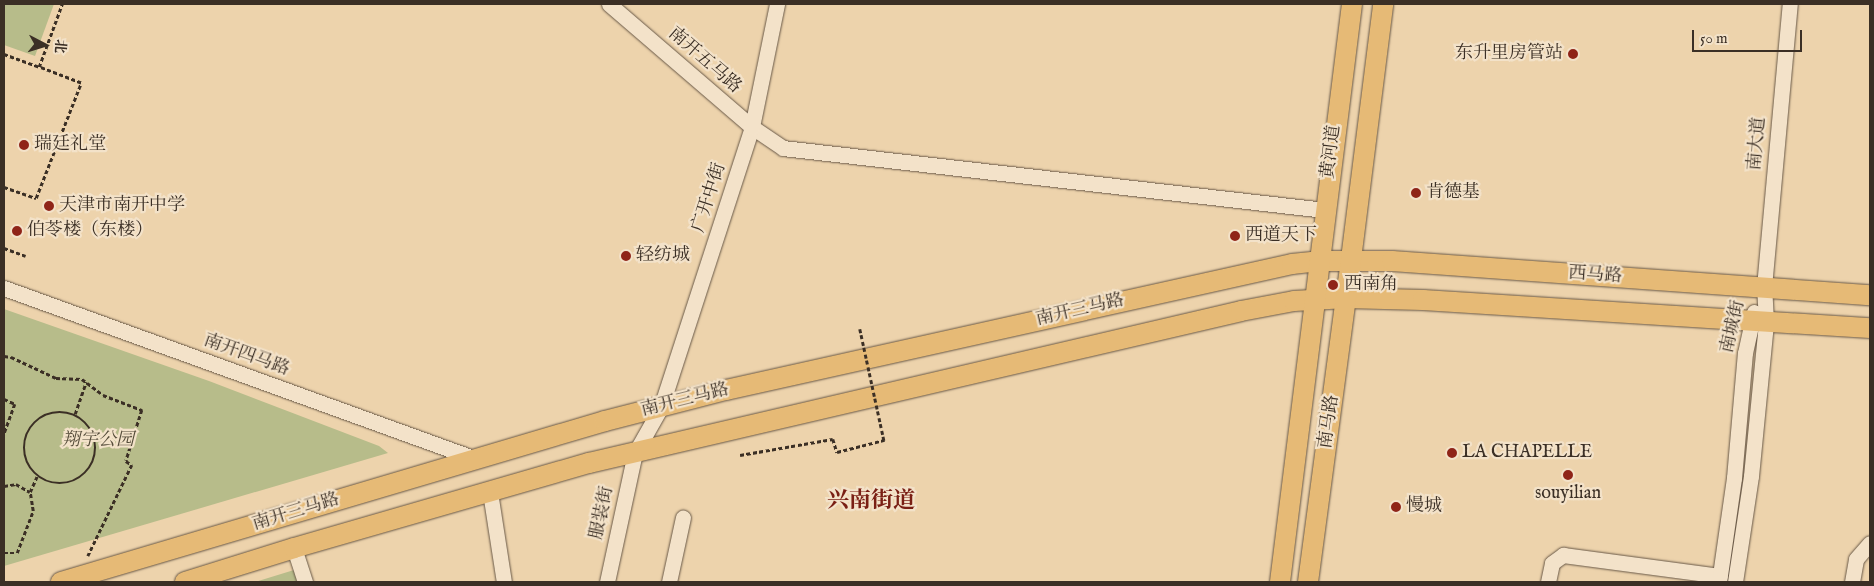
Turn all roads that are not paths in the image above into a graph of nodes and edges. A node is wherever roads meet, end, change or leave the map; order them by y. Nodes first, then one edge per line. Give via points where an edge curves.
1 (609, 4) edge
2 (777, 4) edge
3 (1352, 4) edge
4 (1383, 4) edge
5 (1790, 4) edge
6 (752, 127) junction
7 (1325, 210) junction
8 (1319, 261) junction
9 (1351, 261) junction
10 (1764, 287) junction
11 (4, 288) edge
12 (1870, 294) edge
13 (1346, 298) junction
14 (1314, 300) junction
15 (1758, 321) junction
16 (1870, 328) edge
17 (662, 407) junction
18 (635, 452) junction
19 (476, 460) junction
20 (490, 492) junction
21 (683, 517) dead end
22 (1870, 544) edge
23 (294, 548) junction
24 (1719, 579) edge
25 (70, 580) edge
26 (185, 582) edge
27 (305, 582) edge
28 (504, 582) edge
29 (607, 582) edge
30 (669, 582) edge
31 (1280, 582) edge
32 (1308, 582) edge
33 (1548, 582) edge
34 (1735, 582) edge
35 (1852, 582) edge

1 - 6 street, 南开五马路
2 - 6 street, 广开中街
3 - 7 main road, 黄河道
4 - 9 main road, 黄河道
5 - 10 street, 南大道
6 - 7 street, 南开五马路 via 783,148
6 - 17 street, 广开中街
7 - 8 main road, 黄河道
8 - 9 main road, 西马路
8 - 14 main road, 黄河道
8 - 17 main road, 南开三马路 via 1245,274
9 - 10 main road, 西马路 via 1392,261
9 - 13 main road, 南马路
10 - 12 main road, 西马路
10 - 15 street, 南城街
11 - 19 street, 南开四马路
13 - 14 main road, 南开三马路
13 - 15 main road, 西马路
13 - 32 main road, 南马路
14 - 18 main road, 南开三马路 via 1242,311
14 - 31 main road, 南马路
15 - 16 main road, 西马路
15 - 24 street, 南城街 via 1745,353 1734,478
15 - 34 street, 南城街 via 1751,476
17 - 18 street, 广开中街
17 - 19 main road, 南开三马路
18 - 20 main road, 南开三马路
18 - 29 street, 服装街
19 - 25 main road, 南开三马路
20 - 23 main road, 南开三马路
20 - 28 street
21 - 30 street
22 - 35 street via 1856,559
23 - 26 main road, 南开三马路
23 - 27 street
24 - 33 street via 1563,555 1552,562

